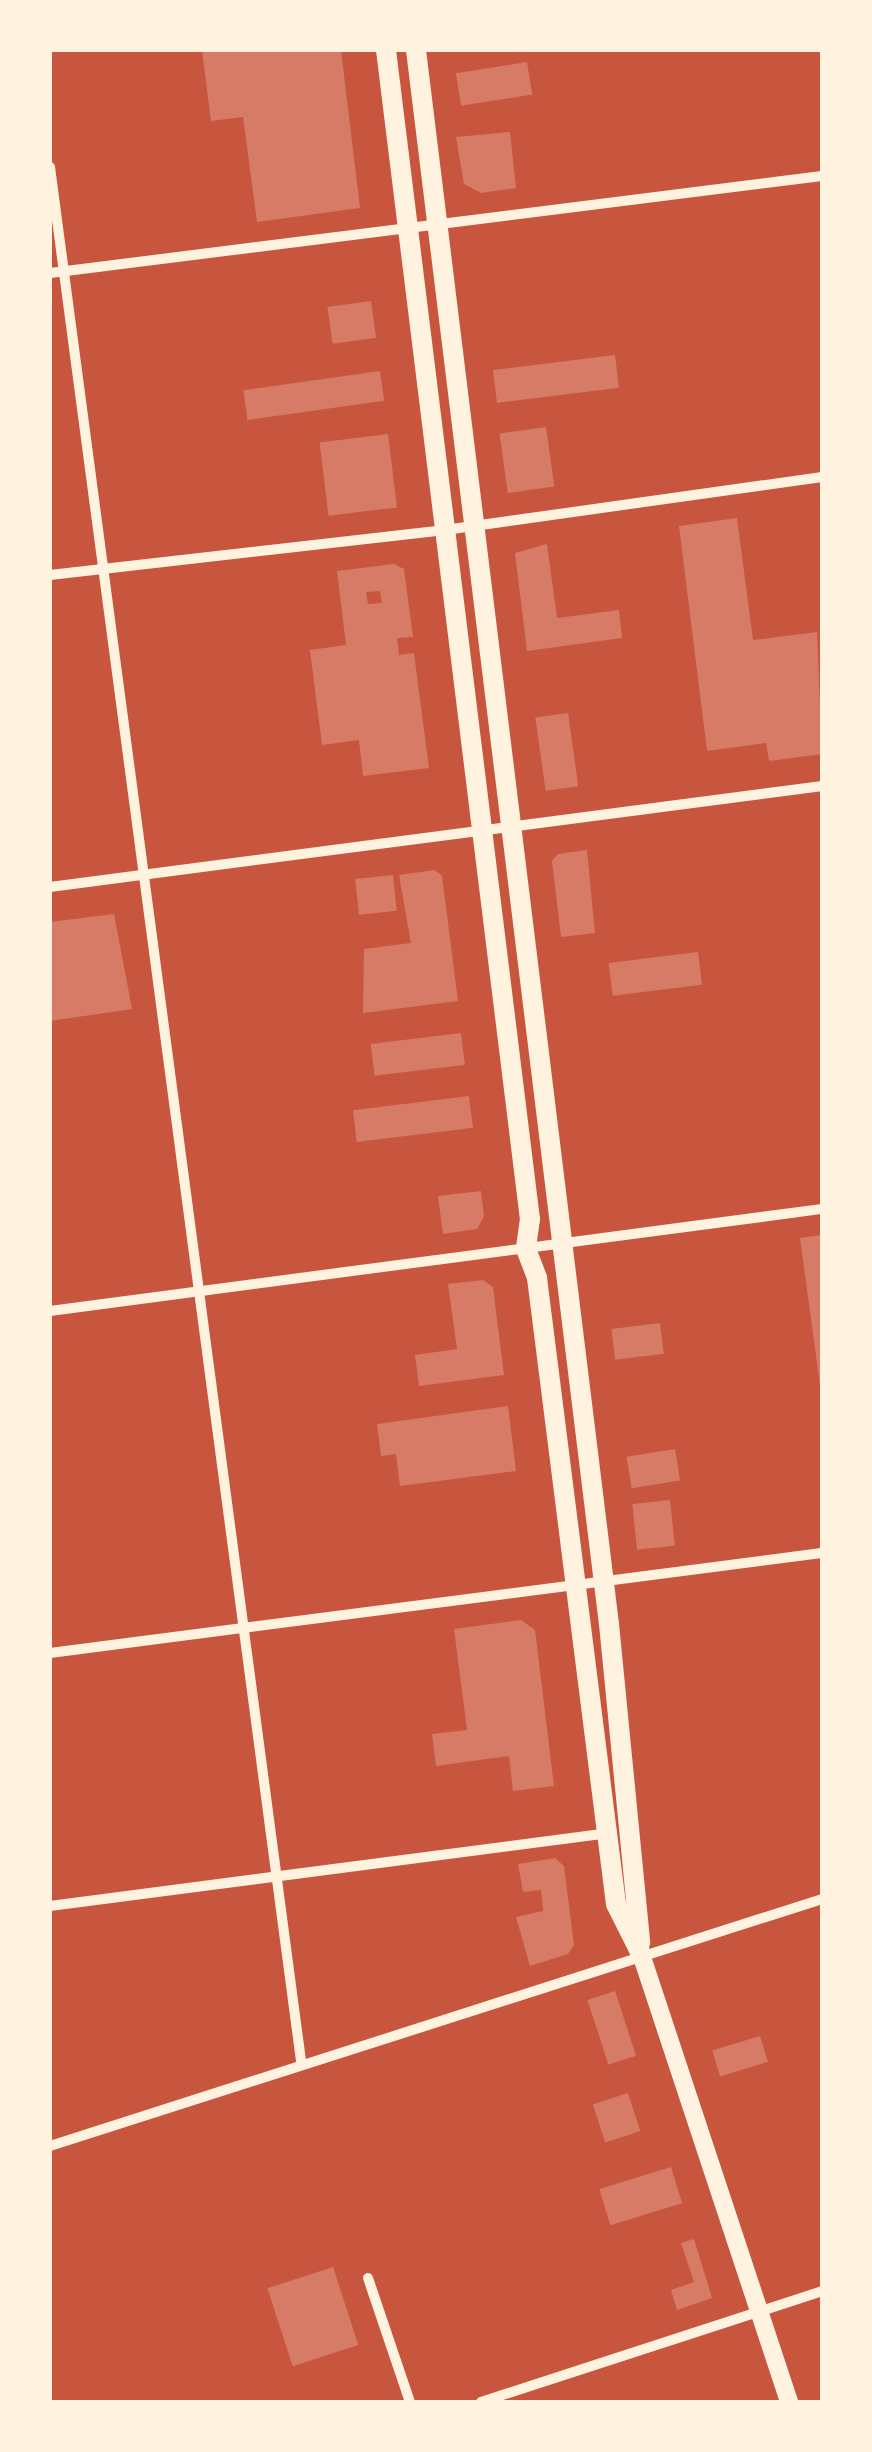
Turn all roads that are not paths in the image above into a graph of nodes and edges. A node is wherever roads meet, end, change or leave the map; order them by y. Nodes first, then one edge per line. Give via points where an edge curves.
1 (386, 50) edge
2 (416, 50) edge
3 (50, 168) edge
4 (822, 176) edge
5 (438, 228) junction
6 (408, 232) junction
7 (56, 272) edge
8 (822, 477) edge
9 (474, 525) junction
10 (445, 530) junction
11 (100, 568) junction
12 (50, 575) edge
13 (822, 786) edge
14 (511, 826) junction
15 (482, 831) junction
16 (143, 875) junction
17 (50, 887) edge
18 (822, 1209) edge
19 (562, 1245) junction
20 (526, 1250) junction
21 (196, 1291) junction
22 (50, 1310) edge
23 (822, 1553) edge
24 (604, 1583) junction
25 (575, 1587) junction
26 (243, 1630) junction
27 (50, 1653) edge
28 (628, 1830) junction
29 (605, 1833) junction
30 (273, 1877) junction
31 (822, 1899) edge
32 (50, 1906) edge
33 (641, 1954) junction
34 (301, 2061) junction
35 (50, 2146) edge
36 (368, 2278) dead end
37 (822, 2291) edge
38 (760, 2312) junction
39 (410, 2402) edge
40 (482, 2402) edge
41 (790, 2402) edge

1 - 6 main road
2 - 5 main road
3 - 7 street
4 - 5 street
5 - 6 street
5 - 9 main road
6 - 7 street
6 - 10 main road
7 - 11 street
8 - 9 street
9 - 10 street
9 - 14 main road
10 - 11 street
10 - 15 main road
11 - 12 street
11 - 16 street
13 - 14 street
14 - 15 street
14 - 19 main road
15 - 16 street
15 - 20 main road via 530,1219
16 - 17 street
16 - 21 street
18 - 19 street
19 - 20 street
19 - 24 main road
20 - 21 street
20 - 25 main road via 537,1278
21 - 22 street
21 - 26 street
23 - 24 street
24 - 25 street
24 - 28 main road
25 - 26 street
25 - 29 main road
26 - 27 street
26 - 30 street
28 - 29 street
28 - 33 main road
29 - 30 street
29 - 33 main road via 616,1904
30 - 32 street
30 - 34 street
31 - 33 street
33 - 34 street
33 - 38 street
34 - 35 street
36 - 39 street
37 - 38 street
38 - 40 street
38 - 41 street

